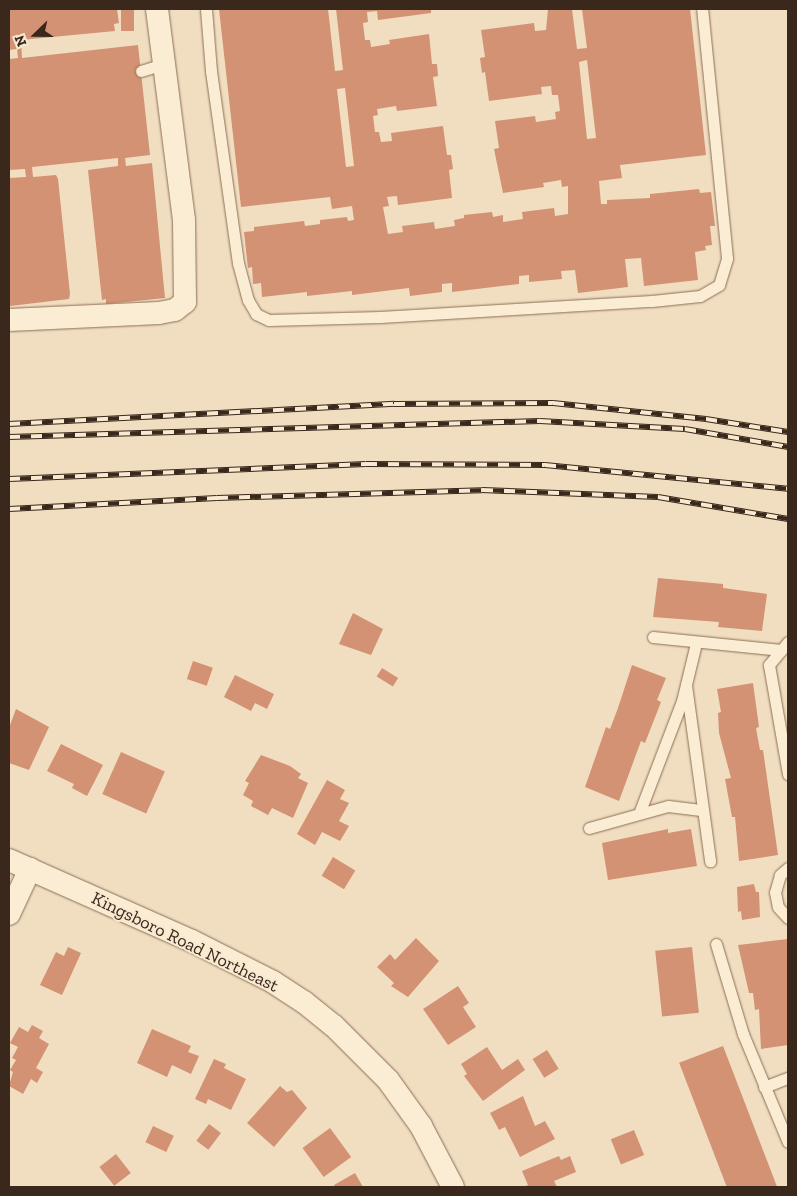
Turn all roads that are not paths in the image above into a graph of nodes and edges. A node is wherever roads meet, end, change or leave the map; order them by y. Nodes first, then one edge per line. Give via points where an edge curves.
1 (157, 9) edge
2 (206, 9) edge
3 (702, 9) edge
4 (164, 64) junction
5 (140, 71) dead end
6 (9, 320) edge
7 (653, 637) dead end
8 (696, 642) junction
9 (785, 646) edge
10 (686, 684) junction
11 (788, 774) edge
12 (703, 810) junction
13 (640, 811) junction
14 (589, 828) dead end
15 (9, 860) edge
16 (710, 861) dead end
17 (788, 868) edge
18 (30, 869) junction
19 (9, 914) edge
20 (788, 918) edge
21 (716, 944) dead end
22 (788, 1078) edge
23 (764, 1087) junction
24 (788, 1142) edge
25 (454, 1187) edge

1 - 4 street
2 - 3 lane via 211,72 238,262 248,300 256,314 269,320 380,317 652,301 700,296 719,285 726,258
4 - 5 lane
4 - 6 street via 184,220 185,302 175,310 159,314
7 - 8 lane
8 - 9 lane
8 - 10 lane
9 - 11 lane via 769,665
10 - 12 lane
10 - 13 lane
12 - 13 lane via 668,806
12 - 16 lane
13 - 14 lane
15 - 18 street, Kingsboro Road Northeast
17 - 20 lane via 780,875 775,892 778,907
18 - 19 street
18 - 25 street, Kingsboro Road Northeast via 192,941 304,1002 334,1026 388,1080 421,1126
21 - 23 lane via 732,1002
22 - 23 lane
23 - 24 lane

